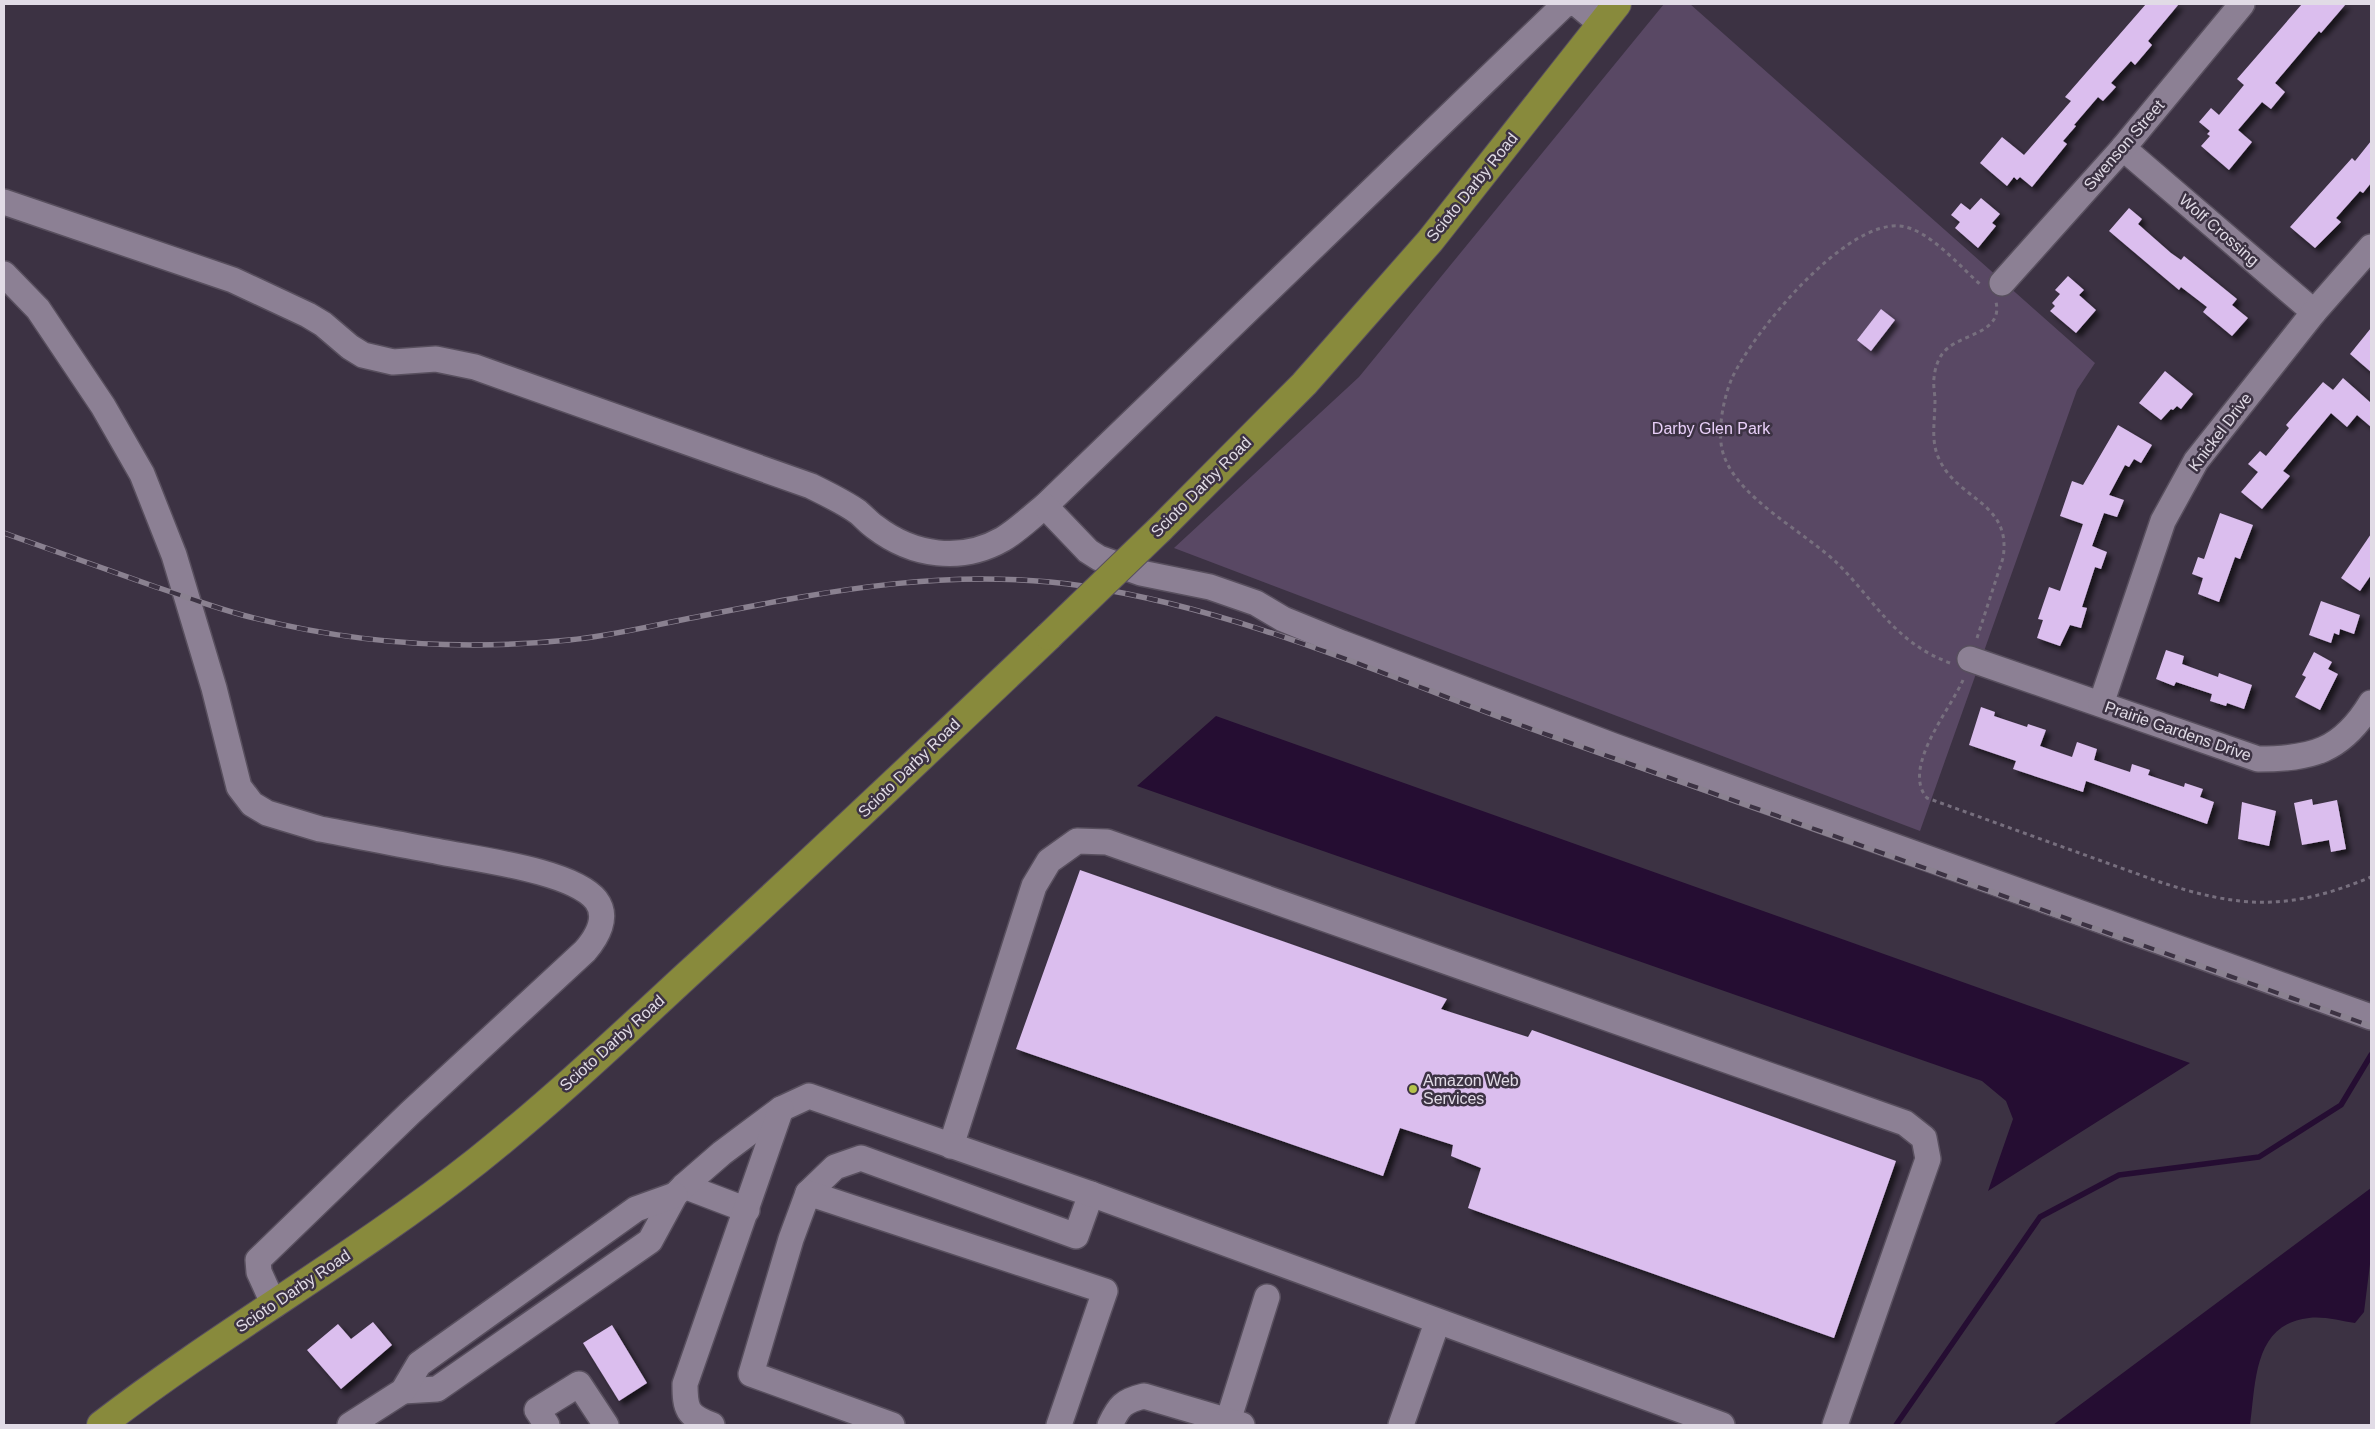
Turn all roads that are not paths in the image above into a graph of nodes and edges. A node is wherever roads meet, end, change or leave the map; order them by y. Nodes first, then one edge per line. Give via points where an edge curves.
1 (1568, 4) edge
2 (1577, 4) edge
3 (2242, 4) edge
4 (1609, 14) edge
5 (2123, 148) junction
6 (4, 202) edge
7 (2371, 247) edge
8 (4, 274) edge
9 (1997, 290) road end
10 (2314, 312) junction
11 (1045, 506) junction
12 (1969, 665) road end
13 (2371, 703) edge
14 (2101, 704) junction
15 (2371, 1017) edge
16 (782, 1110) junction
17 (951, 1146) junction
18 (679, 1191) junction
19 (808, 1193) junction
20 (1091, 1194) junction
21 (747, 1210) junction
22 (1268, 1297) dead end
23 (274, 1305) junction
24 (1437, 1323) junction
25 (403, 1391) junction
26 (1235, 1423) edge
27 (102, 1425) edge
28 (350, 1425) edge
29 (547, 1425) edge
30 (606, 1425) edge
31 (712, 1425) edge
32 (892, 1425) edge
33 (1059, 1425) edge
34 (1110, 1425) edge
35 (1401, 1425) edge
36 (1722, 1425) edge
37 (1835, 1425) edge

1 - 11 street
2 - 4 street
3 - 5 street, Swenson Street
4 - 23 main road, Scioto Darby Road, bridge via 1430,240 1380,298 1304,384 1160,529 816,858 521,1126 424,1202
5 - 9 street, Swenson Street
5 - 10 street, Wolf Crossing
6 - 11 street via 233,280 308,315 363,355 393,362 436,359 475,367 811,486 858,512 891,538 930,553 953,554 986,547 1004,538
7 - 10 street, Knickel Drive
8 - 23 street via 38,309 103,406 142,474 174,555 214,688 239,787 252,804 287,821 320,829 539,872 582,889 596,899 601,911 601,926 585,951 258,1260 259,1272
10 - 14 street, Knickel Drive via 2196,461 2163,521
11 - 15 street via 1088,551 1099,558 1140,573 1210,587 1256,603 1283,619 1342,643 1614,746
12 - 14 street, Prairie Gardens Drive
13 - 14 street, Prairie Gardens Drive via 2359,723 2341,740 2313,754 2287,759 2258,759
16 - 17 street via 809,1096
16 - 18 street via 722,1153
16 - 21 street
17 - 20 street
17 - 37 street via 1034,886 1049,861 1077,841 1107,842 1906,1123 1924,1138 1928,1159
18 - 21 street
18 - 25 street via 636,1209 419,1364
18 - 25 street via 650,1241 437,1389
19 - 20 street via 835,1167 861,1158 1076,1236
19 - 32 street via 751,1374
19 - 33 street via 1104,1291
20 - 24 street
21 - 31 street via 685,1384 685,1405 695,1419
22 - 26 street
23 - 27 main road, Scioto Darby Road via 150,1388
24 - 35 street
24 - 36 street
25 - 28 street
26 - 34 street via 1144,1396 1128,1399 1117,1410
29 - 30 street via 537,1410 579,1384

